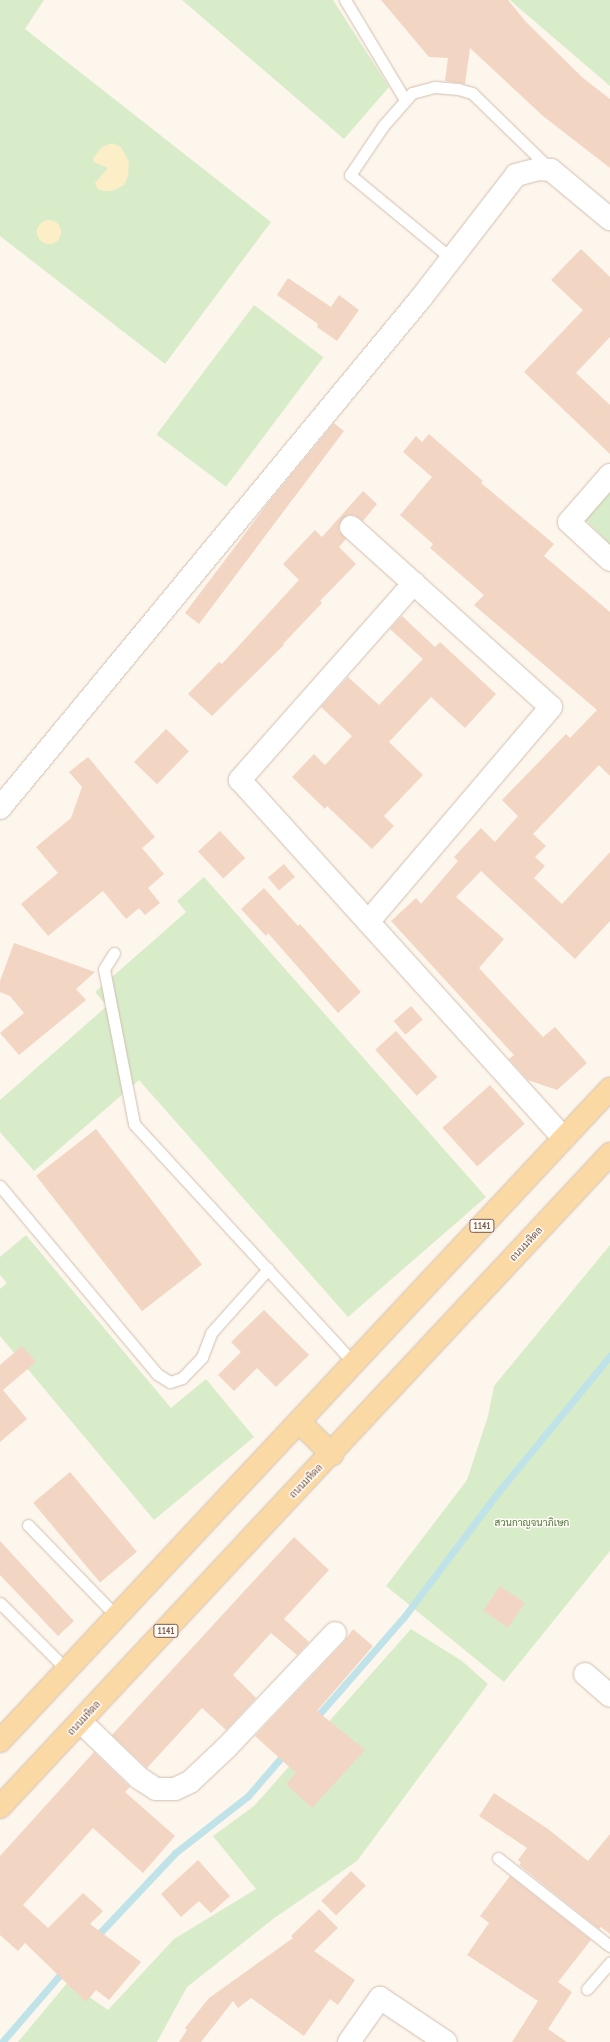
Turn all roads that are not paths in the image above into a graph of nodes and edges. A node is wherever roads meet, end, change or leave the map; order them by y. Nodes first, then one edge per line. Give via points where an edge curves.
1 (345, 0) edge
2 (405, 100) junction
3 (551, 170) junction
4 (610, 219) edge
5 (452, 259) junction
6 (610, 475) edge
7 (351, 527) dead end
8 (610, 560) edge
9 (414, 583) junction
10 (0, 808) edge
11 (368, 922) junction
12 (114, 953) dead end
13 (610, 1089) edge
14 (564, 1138) junction
15 (610, 1154) edge
16 (0, 1186) edge
17 (268, 1270) junction
18 (354, 1363) junction
19 (300, 1423) junction
20 (332, 1454) junction
21 (28, 1525) dead end
22 (0, 1603) edge
23 (117, 1617) junction
24 (335, 1633) dead end
25 (67, 1670) junction
26 (585, 1674) dead end
27 (610, 1696) edge
28 (81, 1722) junction
29 (0, 1741) edge
30 (0, 1807) edge
31 (498, 1858) dead end
32 (610, 1946) edge
33 (610, 1963) edge
34 (588, 1989) dead end
35 (350, 2042) edge
36 (446, 2042) edge

1 - 2 lane
2 - 3 lane via 422,89 435,87 472,93
2 - 5 lane via 383,126 350,175
3 - 4 street
3 - 5 street via 516,175
5 - 10 street
6 - 8 street via 569,522
7 - 9 street
9 - 11 street via 240,780
9 - 11 street via 551,707
11 - 14 street
12 - 17 lane via 104,969 134,1124
13 - 14 main road, 1141
14 - 18 main road, 1141
15 - 20 main road, ถนนมหิดล / 1141
16 - 17 lane via 157,1374 170,1382 182,1378 202,1357 211,1332
17 - 18 lane
18 - 19 main road, 1141
19 - 20 main road
19 - 23 main road, 1141
20 - 28 main road, ถนนมหิดล / 1141
21 - 23 lane
22 - 25 lane
23 - 25 main road, 1141
24 - 28 street via 227,1747 190,1782 175,1790 156,1789 139,1778
25 - 29 main road, 1141
26 - 27 street
28 - 30 main road, ถนนมหิดล / 1141
31 - 32 lane
33 - 34 lane
35 - 36 street via 380,1998

